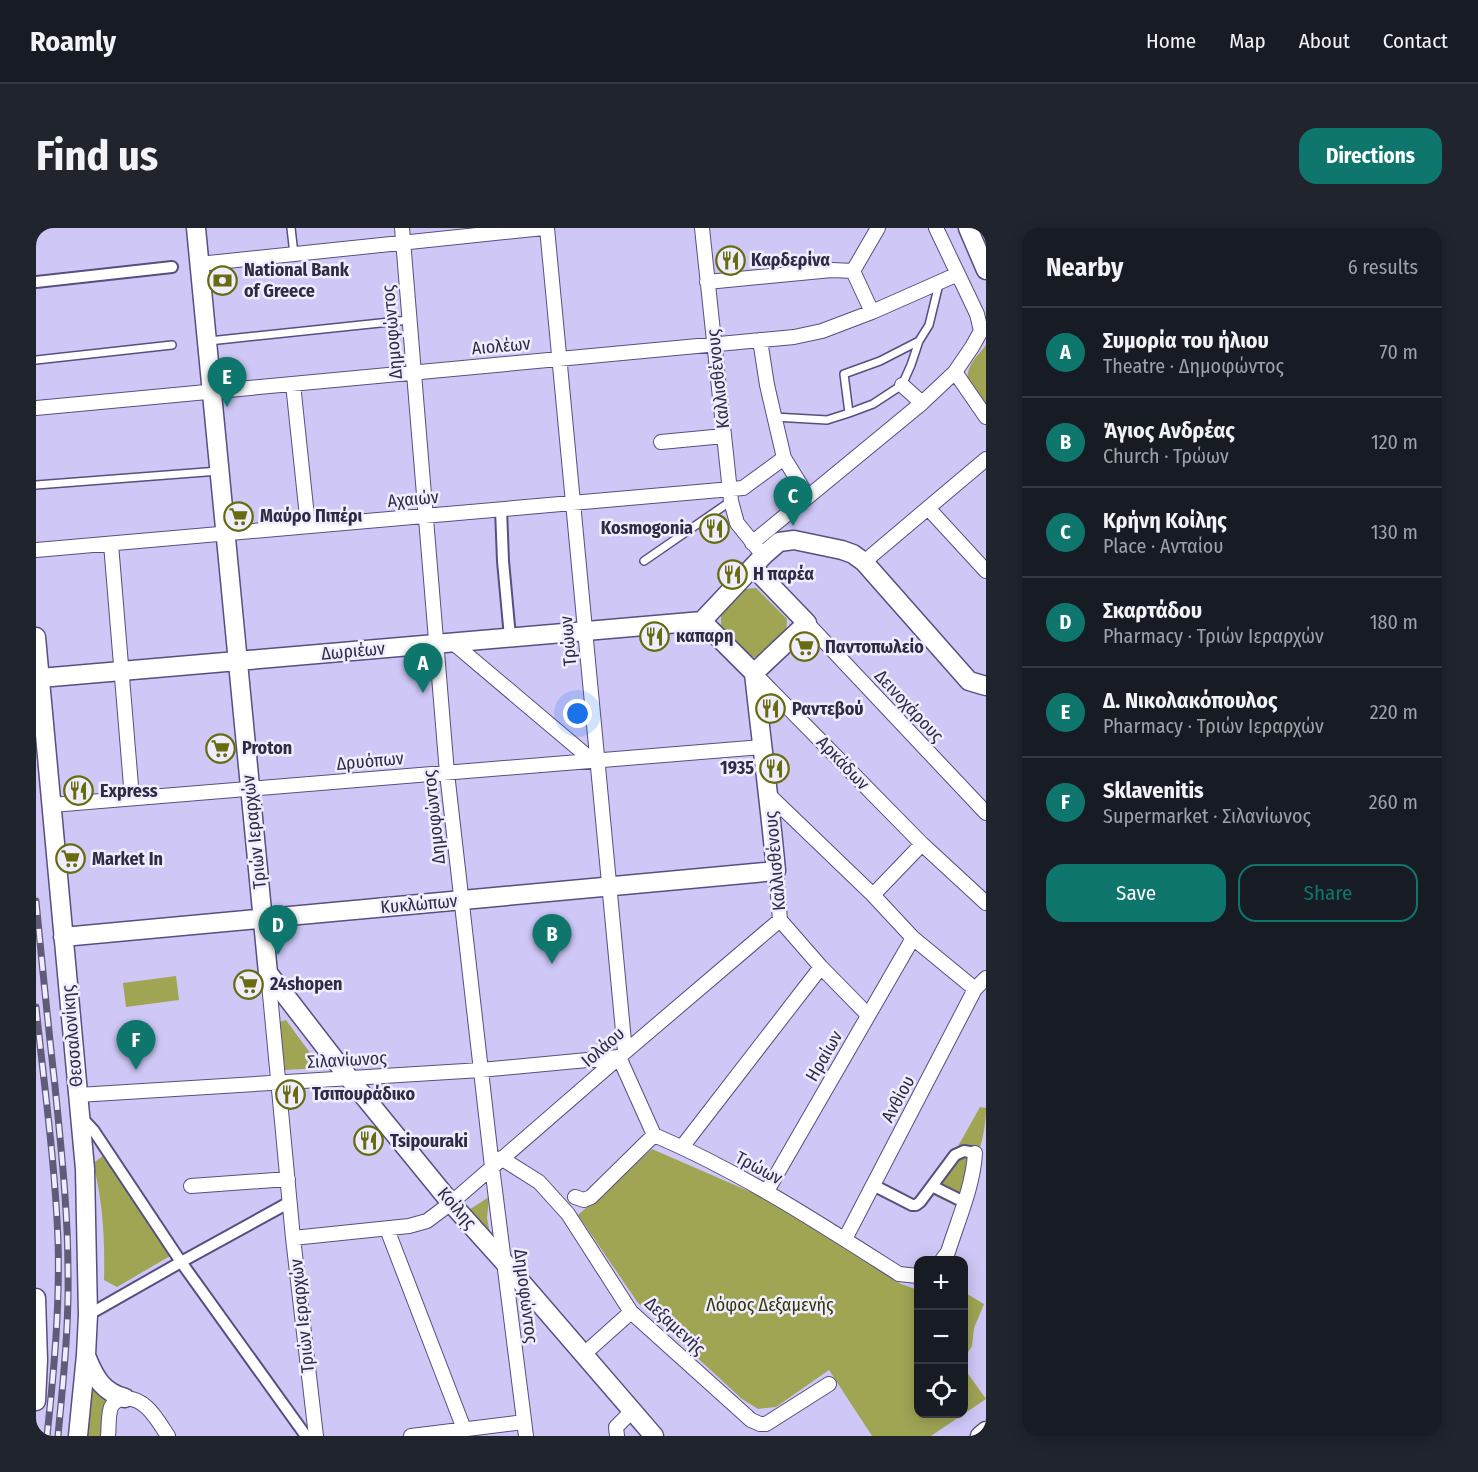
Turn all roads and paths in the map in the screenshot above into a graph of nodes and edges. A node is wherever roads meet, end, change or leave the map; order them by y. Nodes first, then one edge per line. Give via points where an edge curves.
1 (196, 228) edge
2 (291, 228) edge
3 (402, 228) edge
4 (545, 228) edge
5 (702, 228) edge
6 (878, 228) edge
7 (936, 228) edge
8 (968, 228) edge
9 (403, 243) junction
10 (294, 254) junction
11 (199, 264) junction
12 (172, 267) dead end
13 (986, 270) edge
14 (854, 271) junction
15 (958, 274) junction
16 (36, 282) edge
17 (707, 282) junction
18 (939, 284) junction
19 (872, 312) junction
20 (409, 320) junction
21 (760, 340) junction
22 (207, 341) junction
23 (919, 341) junction
24 (715, 344) junction
25 (172, 345) dead end
26 (560, 359) junction
27 (36, 360) edge
28 (955, 372) junction
29 (414, 373) junction
30 (293, 384) junction
31 (902, 385) junction
32 (211, 391) junction
33 (922, 403) junction
34 (36, 408) edge
35 (849, 413) junction
36 (774, 417) junction
37 (986, 417) edge
38 (724, 436) junction
39 (661, 442) dead end
40 (784, 458) junction
41 (986, 459) edge
42 (219, 471) junction
43 (36, 485) edge
44 (731, 495) junction
45 (808, 497) junction
46 (573, 503) junction
47 (928, 508) junction
48 (501, 509) junction
49 (426, 516) junction
50 (308, 526) junction
51 (225, 533) junction
52 (111, 543) junction
53 (36, 550) edge
54 (756, 555) junction
55 (644, 561) dead end
56 (864, 562) junction
57 (986, 571) edge
58 (702, 621) junction
59 (807, 623) junction
60 (585, 631) junction
61 (36, 637) edge
62 (510, 638) junction
63 (444, 643) junction
64 (237, 661) junction
65 (122, 671) junction
66 (754, 673) junction
67 (40, 678) junction
68 (986, 686) edge
69 (762, 747) junction
70 (595, 761) junction
71 (447, 773) junction
72 (250, 789) junction
73 (769, 795) junction
74 (132, 798) junction
75 (52, 805) junction
76 (986, 813) edge
77 (921, 843) junction
78 (776, 871) junction
79 (610, 887) junction
80 (873, 895) junction
81 (462, 900) junction
82 (986, 903) edge
83 (262, 919) junction
84 (780, 921) junction
85 (63, 937) junction
86 (913, 938) junction
87 (821, 967) junction
88 (268, 973) junction
89 (986, 978) edge
90 (975, 989) junction
91 (868, 1015) junction
92 (622, 1054) junction
93 (481, 1070) junction
94 (349, 1078) junction
95 (278, 1083) junction
96 (78, 1095) junction
97 (80, 1116) junction
98 (654, 1135) junction
99 (682, 1147) junction
100 (975, 1153) joint
101 (496, 1162) junction
102 (288, 1179) junction
103 (873, 1185) junction
104 (191, 1186) dead end
105 (932, 1186) junction
106 (767, 1191) junction
107 (575, 1197) dead end
108 (290, 1202) junction
109 (964, 1202) junction
110 (451, 1203) junction
111 (387, 1229) junction
112 (293, 1238) junction
113 (845, 1239) junction
114 (945, 1256) edge
115 (181, 1262) junction
116 (504, 1262) junction
117 (914, 1276) edge
118 (36, 1298) edge
119 (631, 1312) junction
120 (88, 1315) junction
121 (584, 1354) junction
122 (86, 1355) junction
123 (829, 1384) dead end
124 (125, 1398) junction
125 (36, 1401) edge
126 (632, 1411) junction
127 (525, 1429) edge
128 (464, 1430) junction
129 (986, 1431) edge
130 (78, 1436) edge
131 (108, 1436) edge
132 (168, 1436) edge
133 (306, 1436) edge
134 (316, 1436) edge
135 (411, 1436) edge
136 (617, 1436) edge
137 (654, 1436) edge
138 (980, 1436) edge

1 - 11 street, Τριών Ιεραρχών
2 - 10 lane
3 - 9 street, Δημοφώντος
4 - 9 street
4 - 26 street, Τρώων
5 - 17 street, Καλλισθένους
6 - 14 street
7 - 15 street
8 - 13 street
9 - 10 street
9 - 20 street, Δημοφώντος
10 - 11 street
11 - 22 street, Τριών Ιεραρχών
12 - 16 street
14 - 17 street
14 - 19 street
15 - 18 street, Αιολέων
15 - 28 street via 981,331
17 - 24 street, Καλλισθένους
18 - 19 street, Αιολέων
18 - 23 lane via 929,325
19 - 21 street, Αιολέων via 822,331
20 - 22 lane
20 - 29 street, Δημοφώντος
21 - 24 street, Αιολέων
21 - 36 street
22 - 32 street, Τριών Ιεραρχών
23 - 31 lane
23 - 35 lane via 844,374
24 - 26 street, Αιολέων
24 - 38 street, Καλλισθένους
25 - 27 lane
26 - 29 street, Αιολέων
26 - 46 street, Τρώων
28 - 33 street
28 - 37 street
29 - 30 street, Αιολέων
29 - 49 street, Δημοφώντος
30 - 32 street, Αιολέων
30 - 50 street
31 - 33 street
31 - 35 lane via 873,404
32 - 34 street, Αιολέων
32 - 42 street, Τριών Ιεραρχών
33 - 45 street
35 - 36 lane via 827,420
36 - 40 street
38 - 39 street
38 - 44 street, Καλλισθένους
40 - 44 street, Αχαιών
40 - 45 street
41 - 47 street
42 - 43 lane
42 - 51 street, Τριών Ιεραρχών
44 - 46 street, Αχαιών
44 - 54 street, Καλλισθένους via 737,523
44 - 55 lane
45 - 54 street
46 - 48 street, Αχαιών
46 - 60 street, Τρώων
47 - 56 street
47 - 57 street
48 - 49 street, Αχαιών
48 - 62 street
49 - 50 street, Αχαιών
49 - 63 street, Δημοφώντος
50 - 51 street, Αχαιών
51 - 52 street, Αχαιών
51 - 64 street, Τριών Ιεραρχών
52 - 53 street, Αχαιών
52 - 65 street
54 - 56 street via 779,542 794,540 842,550
54 - 58 street
54 - 59 street
56 - 68 street via 969,681
58 - 60 street, Δωριέων
58 - 66 street, Αρκάδων
59 - 66 street
59 - 76 street, Δεινοχάρους
60 - 62 street, Δωριέων
60 - 70 street, Τρώων
61 - 67 street, Θεσσαλονίκης
62 - 63 street, Δωριέων
63 - 64 street, Δωριέων
63 - 70 street
63 - 71 street, Δημοφώντος
64 - 65 street, Δωριέων
64 - 72 street, Τριών Ιεραρχών
65 - 67 street, Δωριέων
65 - 74 street
66 - 69 street, Καλλισθένους
66 - 77 street, Αρκάδων
67 - 75 street, Θεσσαλονίκης
69 - 70 street, Δρυόπων
69 - 73 street, Καλλισθένους
70 - 71 street, Δρυόπων
70 - 79 street, Τρώων
71 - 72 street, Δρυόπων
71 - 81 street, Δημοφώντος
72 - 74 street, Δρυόπων
72 - 83 street, Τριών Ιεραρχών
73 - 78 street, Καλλισθένους
73 - 80 street
74 - 75 street, Δρυόπων
75 - 85 street, Θεσσαλονίκης
77 - 80 street
77 - 82 street, Αρκάδων
78 - 79 street, Κυκλώπων
78 - 84 street, Καλλισθένους
79 - 81 street, Κυκλώπων
79 - 92 street, Τρώων
80 - 86 street
81 - 83 street, Κυκλώπων
81 - 93 street, Δημοφώντος
83 - 85 street, Κυκλώπων
83 - 88 street, Τριών Ιεραρχών
84 - 87 street, Καλλισθένους
84 - 92 street, Ιολάου
85 - 96 street, Θεσσαλονίκης
86 - 90 street
86 - 91 street, Ηραίων
87 - 91 street, Καλλισθένους
87 - 99 street
88 - 94 street, Κοίλης
88 - 95 street, Τριών Ιεραρχών
89 - 90 street, Ανθίου
90 - 103 street, Ανθίου
91 - 106 street, Ηραίων
92 - 93 street, Σιλανίωνος
92 - 98 street, Τρώων
92 - 101 street, Ιολάου
93 - 94 street, Σιλανίωνος
93 - 101 street, Δημοφώντος
94 - 95 street, Σιλανίωνος
94 - 110 street, Κοίλης
95 - 96 street, Σιλανίωνος
95 - 102 street, Τριών Ιεραρχών
96 - 97 street, Θεσσαλονίκης
97 - 115 street
97 - 120 street, Θεσσαλονίκης
98 - 99 street, Τρώων
98 - 107 street via 591,1197
99 - 106 street, Τρώων
100 - 105 street via 964,1151 955,1155
100 - 109 street
101 - 110 street, Ιολάου
101 - 116 street, Δημοφώντος
101 - 119 street, Δεξαμενής via 539,1182 568,1214
102 - 104 street
102 - 108 street, Τριών Ιεραρχών
103 - 105 street via 912,1205 920,1202
103 - 113 street, Ανθίου
105 - 109 street
106 - 113 street, Τρώων
108 - 112 street, Τριών Ιεραρχών
108 - 115 street
109 - 114 street
110 - 111 street, Ιολάου via 427,1221
110 - 116 street, Κοίλης
111 - 112 street, Ιολάου
111 - 128 street
112 - 134 street, Τριών Ιεραρχών
113 - 117 street, Τρώων via 899,1274
115 - 120 street
115 - 133 street
116 - 121 street, Κοίλης
116 - 127 street, Δημοφώντος
118 - 125 street
119 - 121 street
119 - 123 street, Δεξαμενής via 760,1424 766,1424
120 - 122 street, Θεσσαλονίκης
121 - 126 street, Κοίλης
122 - 124 street via 102,1385
122 - 130 street, Θεσσαλονίκης
124 - 131 street via 114,1402 111,1408
124 - 132 street via 147,1406
126 - 136 street via 616,1427
126 - 137 street, Κοίλης
127 - 128 street
128 - 135 street
129 - 138 street

